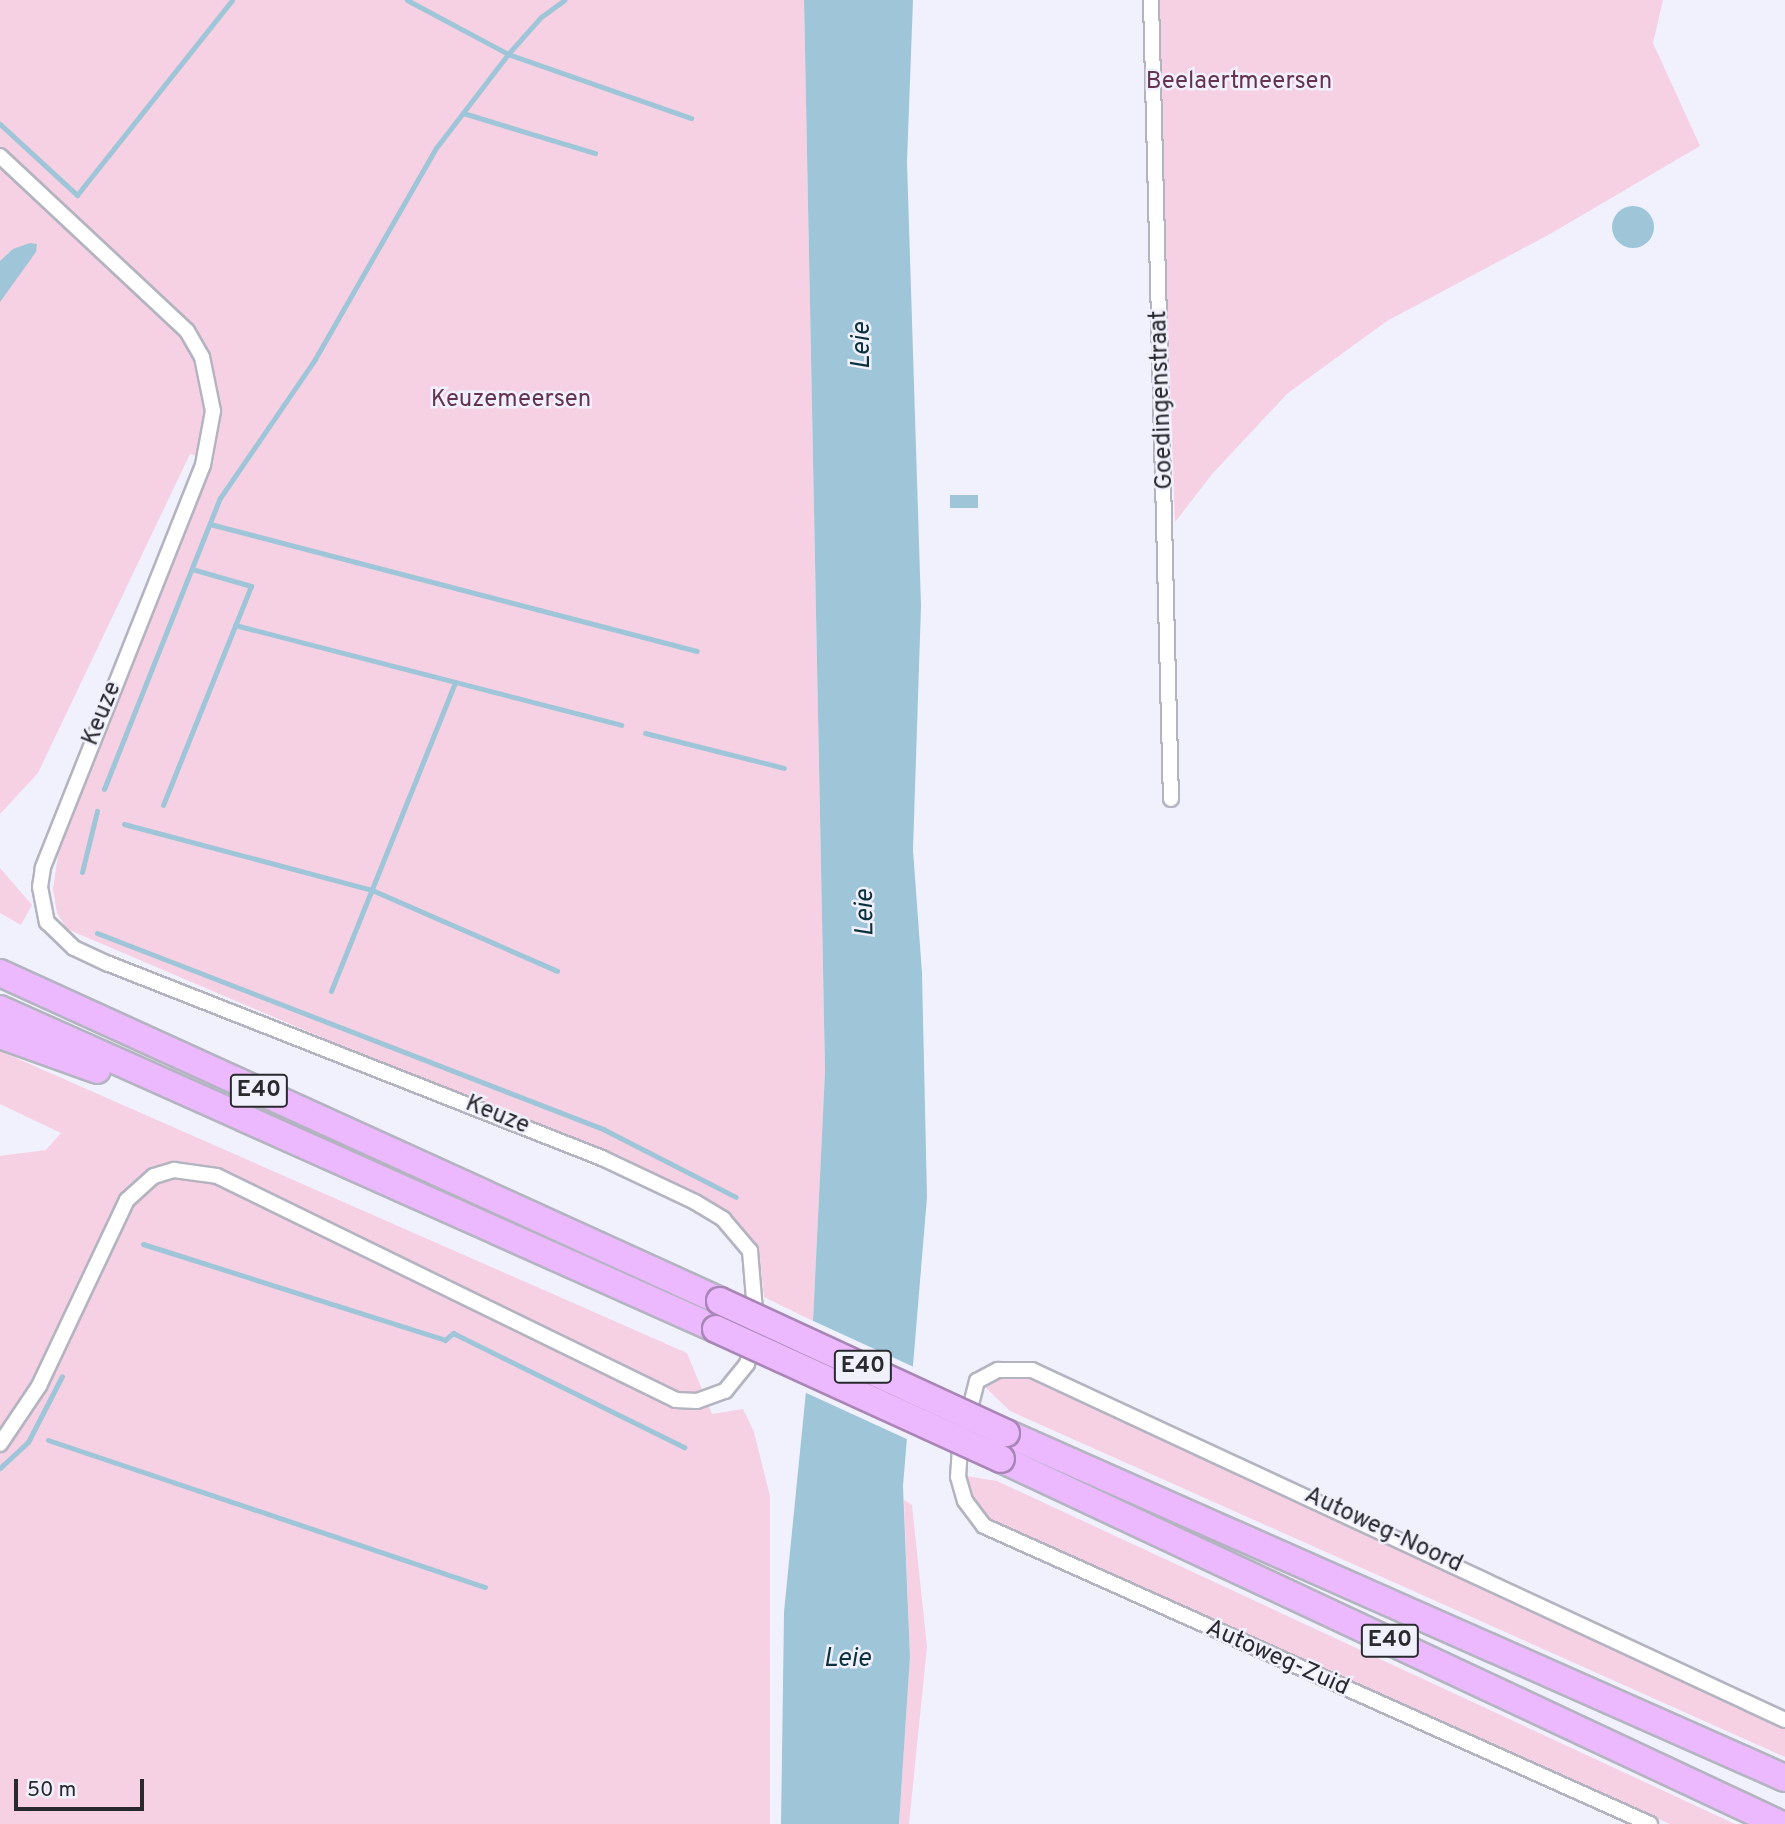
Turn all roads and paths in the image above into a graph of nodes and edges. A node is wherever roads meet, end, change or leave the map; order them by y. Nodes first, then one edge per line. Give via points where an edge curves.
1 (1151, 0) edge
2 (0, 156) edge
3 (1171, 799) dead end
4 (0, 953) edge
5 (0, 973) edge
6 (54, 997) junction
7 (0, 1009) edge
8 (0, 1035) edge
9 (273, 1132) junction
10 (977, 1381) joint
11 (0, 1444) edge
12 (1003, 1446) junction
13 (1785, 1720) edge
14 (1785, 1778) edge
15 (1650, 1824) edge
16 (1780, 1824) edge

1 - 3 street, Goedingenstraat
2 - 11 street, Keuze via 187,331 202,357 213,411 203,466 43,868 40,887 47,922 74,948 109,964 601,1158 695,1202 723,1219 750,1251 756,1312 747,1364 725,1391 697,1401 676,1400 217,1176 174,1170 154,1176 127,1200 39,1386
4 - 6 highway
5 - 6 highway, E40
6 - 12 highway, E40, bridge via 720,1301
7 - 9 highway, E40
8 - 9 highway
9 - 12 highway, E40, bridge via 716,1329
10 - 13 street, Autoweg-Noord via 998,1370 1032,1370
10 - 15 street, Autoweg-Zuid via 960,1448 958,1477 965,1501 984,1526
12 - 14 highway, E40
12 - 16 highway, E40

